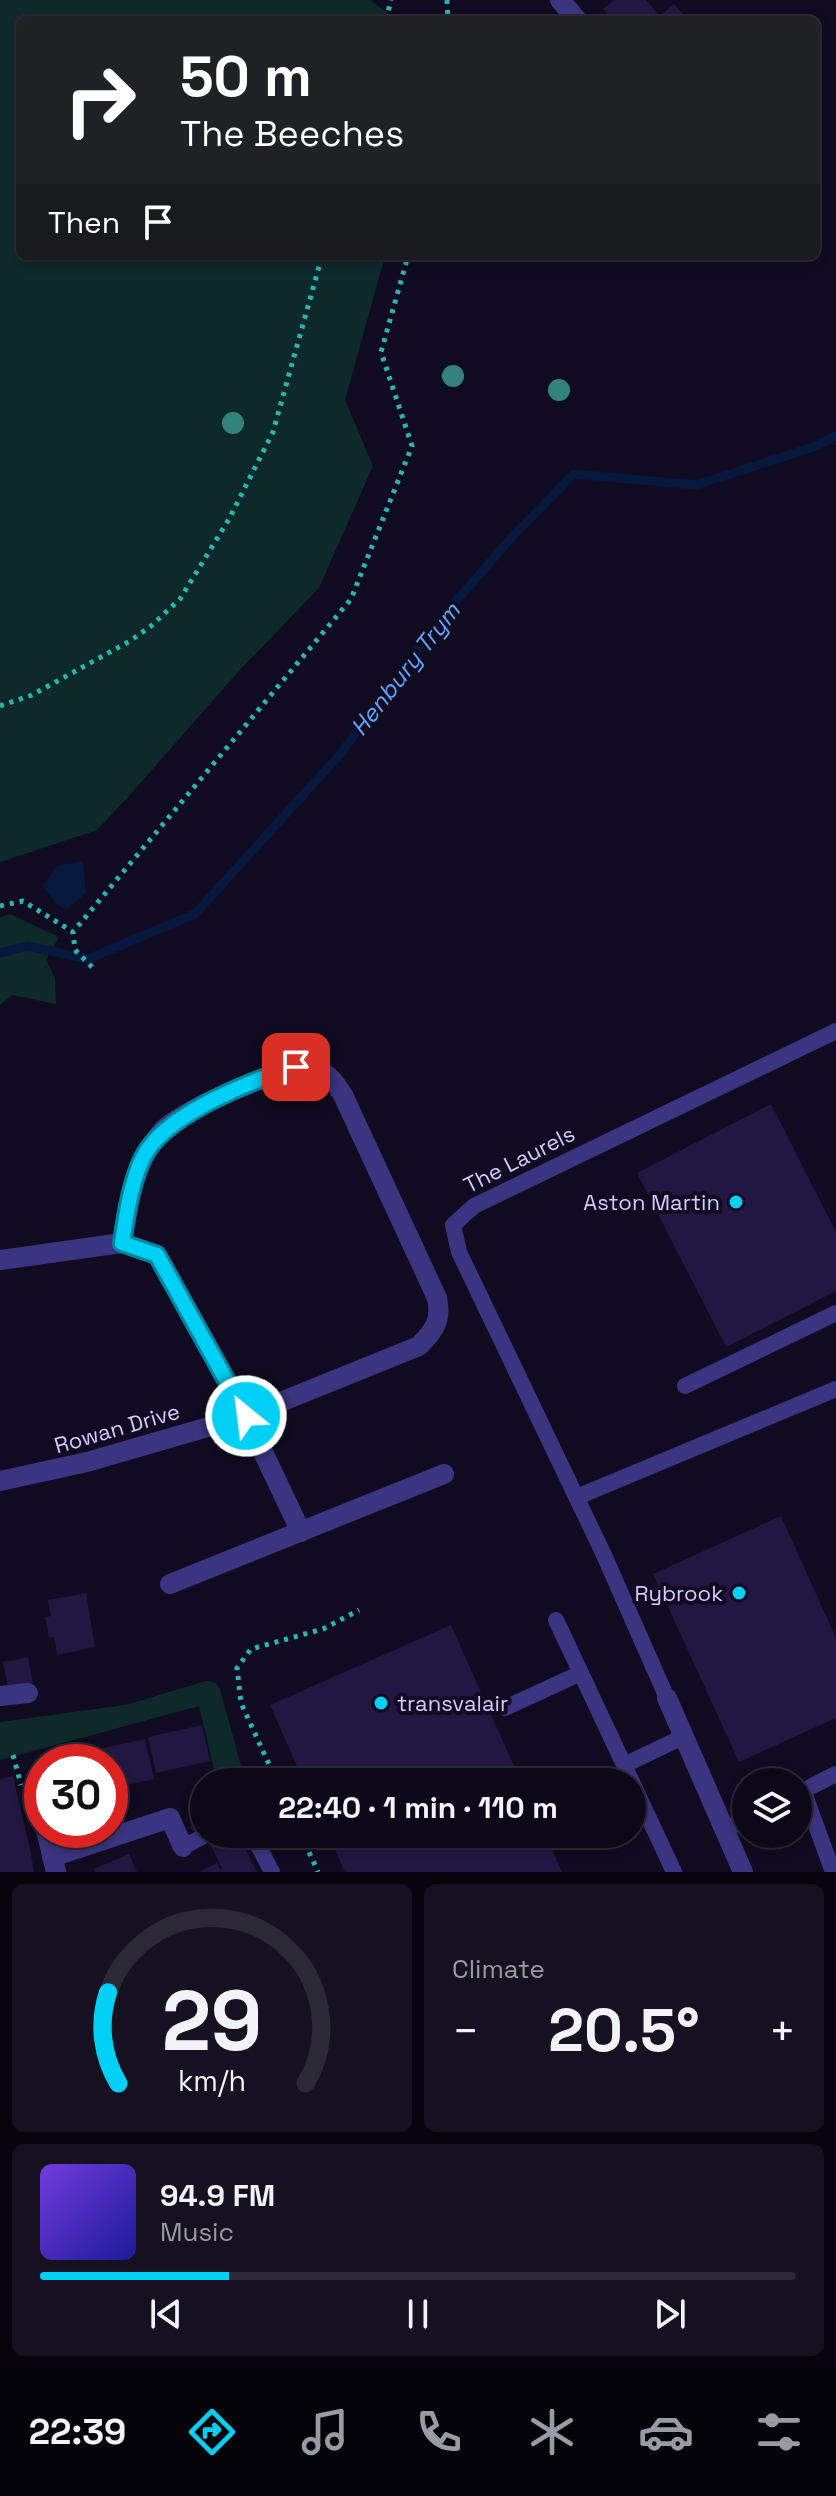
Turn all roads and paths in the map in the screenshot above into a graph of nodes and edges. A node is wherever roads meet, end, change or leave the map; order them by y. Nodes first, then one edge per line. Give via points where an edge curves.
1 (560, 0) edge
2 (574, 16) edge
3 (321, 260) edge
4 (407, 260) edge
5 (0, 706) edge
6 (0, 906) edge
7 (73, 932) junction
8 (92, 967) dead end
9 (836, 1031) edge
10 (122, 1243) junction
11 (0, 1260) edge
12 (836, 1313) edge
13 (685, 1386) dead end
14 (836, 1389) edge
15 (246, 1416) junction
16 (444, 1474) dead end
17 (0, 1481) edge
18 (577, 1497) junction
19 (301, 1532) junction
20 (170, 1584) dead end
21 (359, 1610) dead end
22 (556, 1620) dead end
23 (581, 1673) junction
24 (28, 1693) dead end
25 (0, 1696) edge
26 (667, 1698) joint
27 (505, 1708) dead end
28 (685, 1736) junction
29 (624, 1765) junction
30 (271, 1768) edge
31 (625, 1768) edge
32 (836, 1774) edge
33 (812, 1786) edge
34 (646, 1815) edge
35 (812, 1820) edge
36 (732, 1826) edge
37 (726, 1829) junction
38 (190, 1843) edge
39 (183, 1847) joint
40 (259, 1848) edge
41 (307, 1848) edge
42 (54, 1864) edge
43 (669, 1870) edge
44 (272, 1872) edge
45 (318, 1872) edge
46 (743, 1872) edge
47 (833, 1872) edge

1 - 2 street
3 - 5 path via 273,432 180,599 130,641 32,695
4 - 7 path via 381,352 412,446 351,599
6 - 7 path via 23,901
7 - 8 path via 75,950
9 - 18 lane, The Laurels via 474,1206 453,1225 459,1252
10 - 11 street
10 - 15 street via 157,1255
10 - 15 street, Rowan Drive via 127,1206 146,1152 166,1128 262,1078 296,1067 315,1069 334,1080 440,1312 434,1331 419,1346
12 - 13 lane
14 - 18 lane
15 - 17 street, Rowan Drive
15 - 19 street
16 - 19 street
18 - 26 lane, The Laurels
19 - 20 street
21 - 30 path via 323,1629 251,1649 237,1668 241,1703
22 - 23 lane
23 - 27 lane
23 - 29 lane
24 - 25 street
26 - 28 street, The Laurels
28 - 29 lane
28 - 37 street, The Laurels
29 - 31 lane
32 - 33 lane
34 - 43 lane
35 - 47 lane
36 - 37 lane
37 - 46 street, The Laurels
38 - 39 lane
39 - 42 street via 170,1818
40 - 44 lane
41 - 45 path

